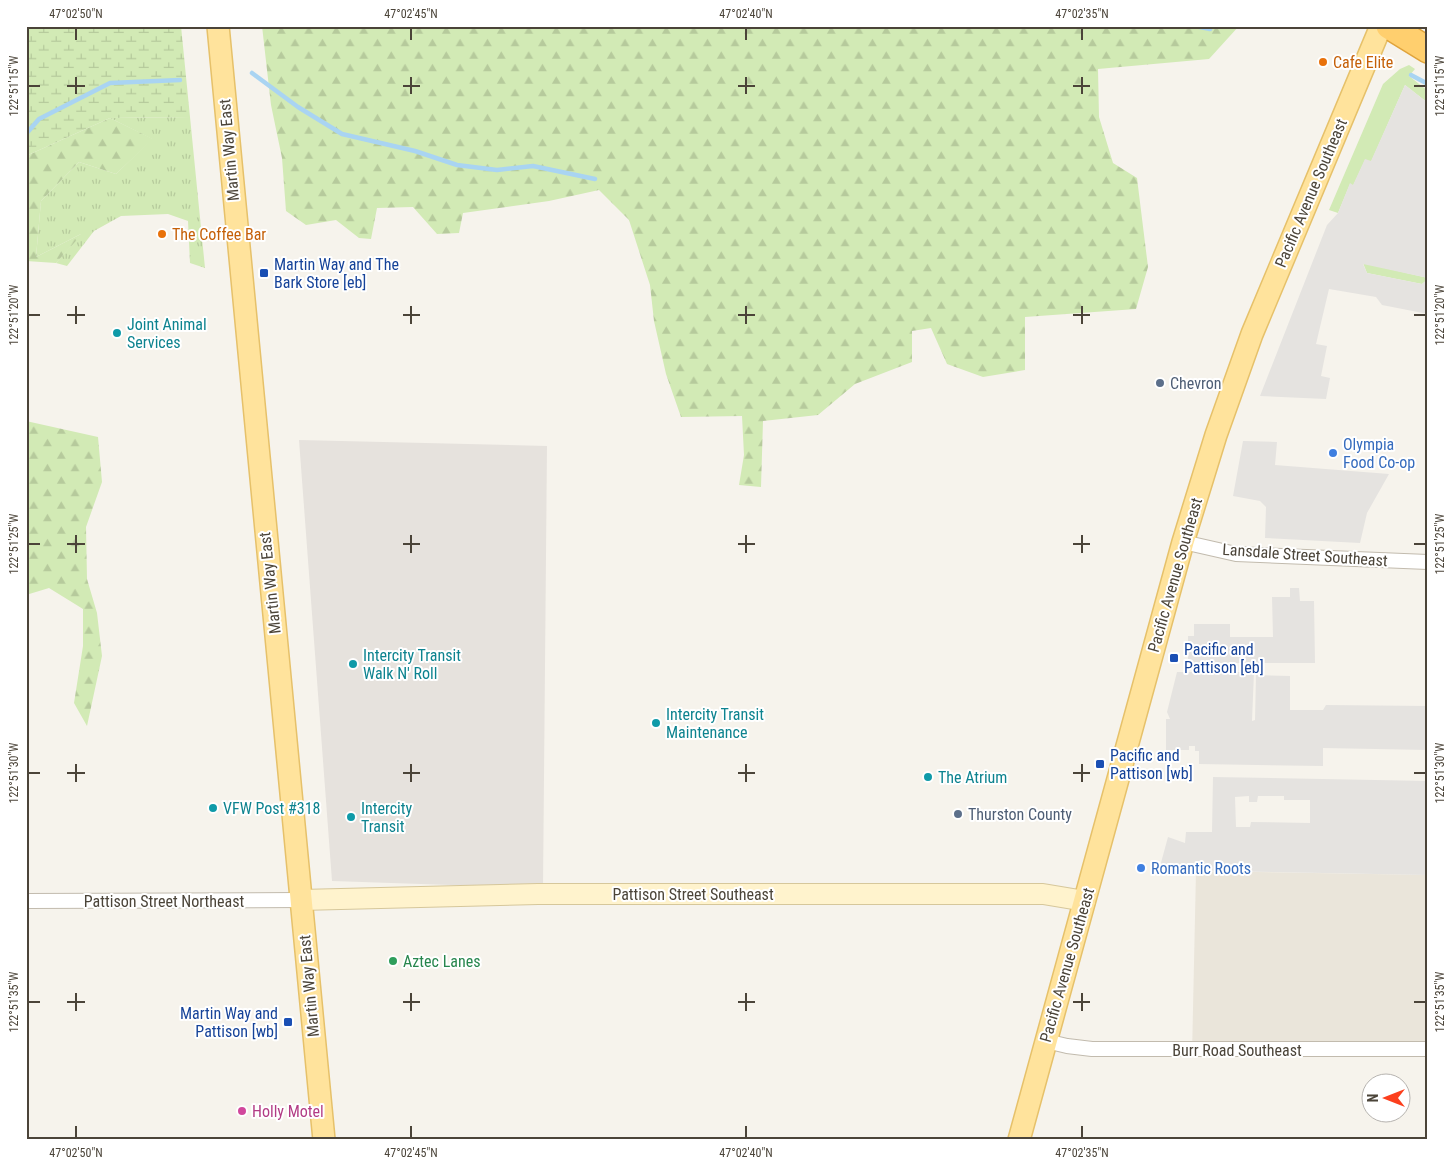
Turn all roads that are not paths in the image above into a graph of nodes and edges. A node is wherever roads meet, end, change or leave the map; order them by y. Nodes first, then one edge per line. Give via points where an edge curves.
1 (218, 26) edge
2 (1381, 26) edge
3 (1390, 26) edge
4 (1428, 50) edge
5 (1183, 542) junction
6 (1428, 562) edge
7 (301, 900) junction
8 (26, 901) edge
9 (1085, 901) junction
10 (1046, 1040) junction
11 (1428, 1049) edge
12 (324, 1140) edge
13 (1019, 1140) edge

1 - 7 main road, Martin Way East
2 - 5 main road, Pacific Avenue Southeast via 1249,341
3 - 4 highway
5 - 6 street, Lansdale Street Southeast via 1236,554
5 - 9 main road, Pacific Avenue Southeast
7 - 8 street, Pattison Street Northeast
7 - 9 street, Pattison Street Southeast via 538,894 1043,894
7 - 12 main road, Martin Way East
9 - 10 main road, Pacific Avenue Southeast
10 - 11 street, Burr Road Southeast via 1092,1049
10 - 13 main road, Pacific Avenue Southeast

